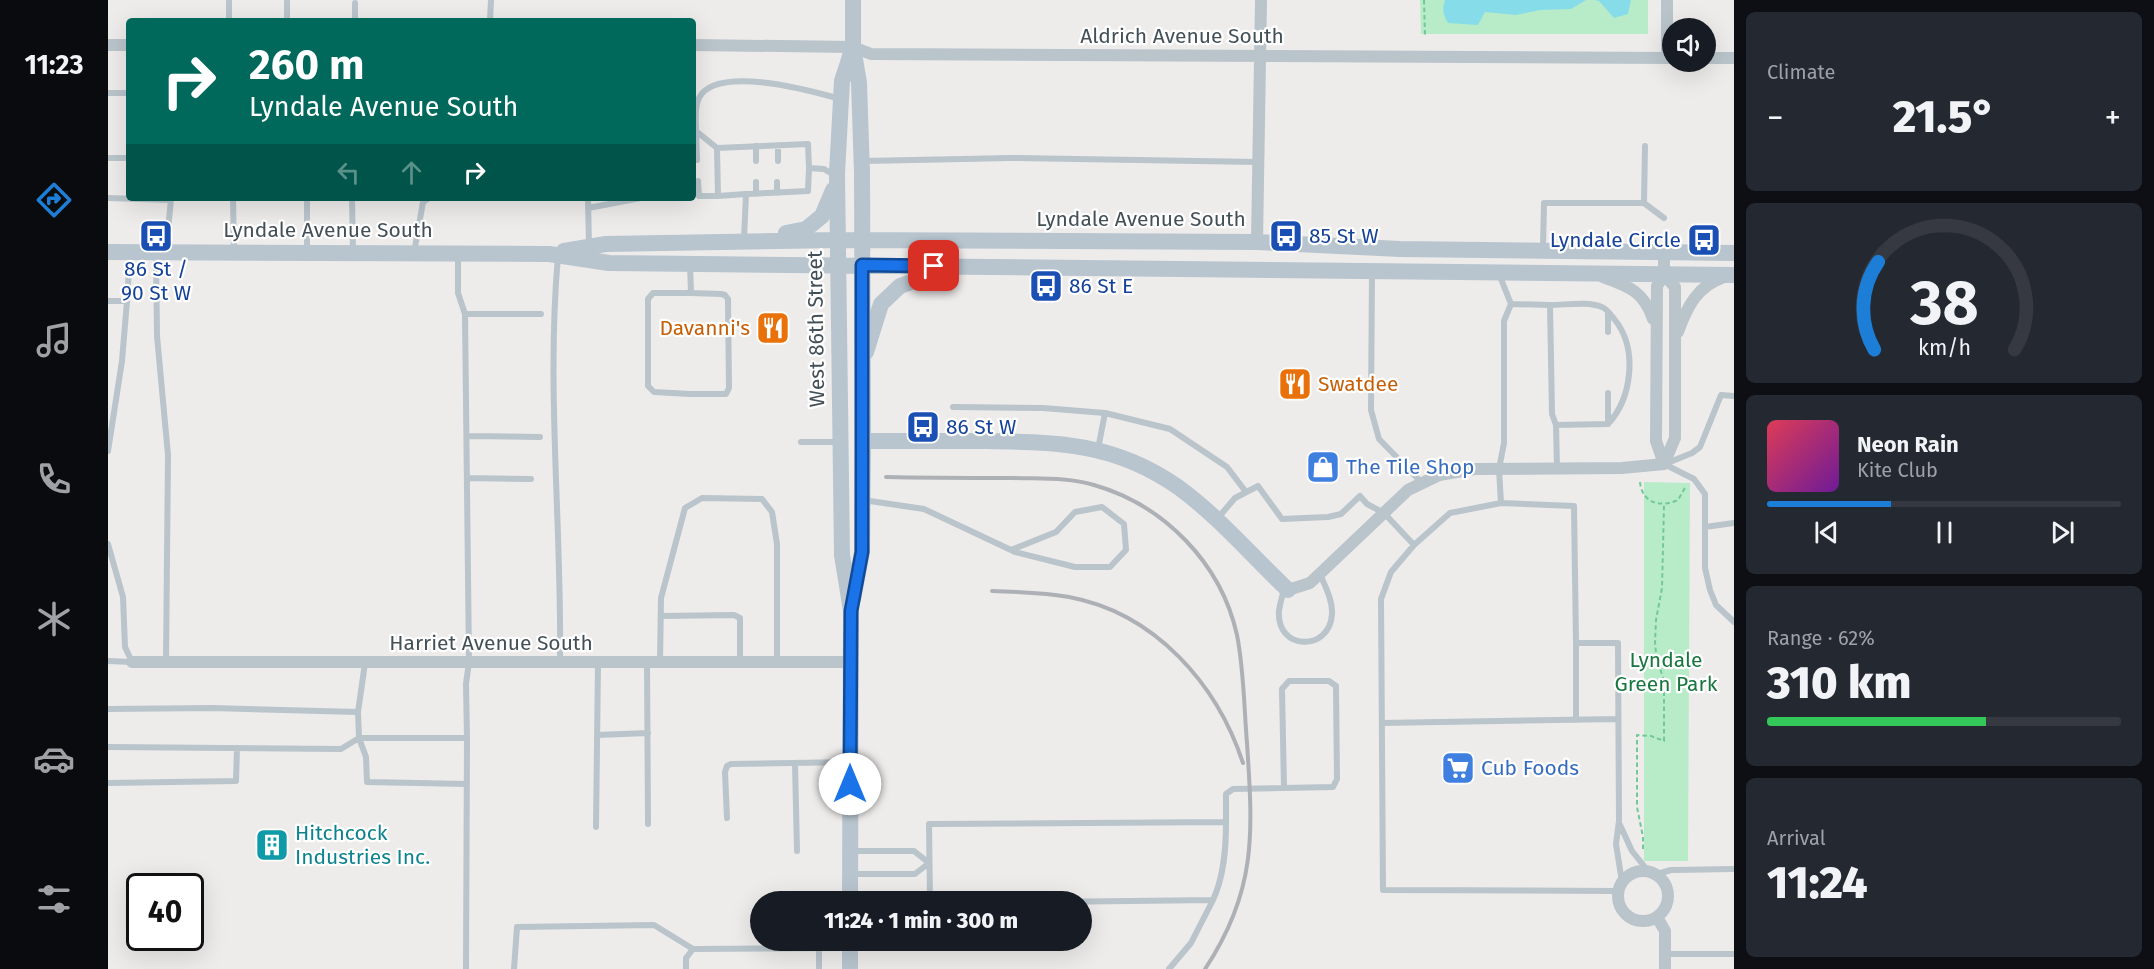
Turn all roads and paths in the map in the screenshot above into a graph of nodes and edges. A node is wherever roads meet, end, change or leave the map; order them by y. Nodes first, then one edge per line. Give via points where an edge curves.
1 (229, 0) edge
2 (491, 0) edge
3 (853, 0) edge
4 (1261, 0) edge
5 (1424, 0) edge
6 (1667, 0) edge
7 (287, 1) edge
8 (355, 3) dead end
9 (229, 18) edge
10 (287, 18) edge
11 (354, 18) edge
12 (490, 18) edge
13 (1668, 18) edge
14 (1425, 36) dead end
15 (108, 45) edge
16 (126, 45) edge
17 (696, 45) edge
18 (853, 47) junction
19 (1260, 55) junction
20 (1662, 58) edge
21 (1716, 58) edge
22 (1734, 58) edge
23 (108, 93) edge
24 (126, 93) edge
25 (841, 99) junction
26 (696, 131) junction
27 (778, 145) junction
28 (756, 146) junction
29 (1645, 146) dead end
30 (717, 148) junction
31 (108, 158) edge
32 (126, 158) edge
33 (697, 160) dead end
34 (756, 161) dead end
35 (778, 161) dead end
36 (861, 161) junction
37 (1258, 162) junction
38 (809, 168) junction
39 (837, 177) junction
40 (698, 181) dead end
41 (756, 182) dead end
42 (777, 182) dead end
43 (777, 193) junction
44 (746, 194) junction
45 (756, 194) junction
46 (718, 196) junction
47 (108, 198) edge
48 (126, 198) edge
49 (171, 201) edge
50 (233, 201) edge
51 (307, 201) edge
52 (352, 201) edge
53 (423, 201) edge
54 (588, 201) edge
55 (625, 201) edge
56 (1644, 203) junction
57 (588, 208) junction
58 (1664, 218) dead end
59 (774, 240) junction
60 (837, 240) junction
61 (862, 240) junction
62 (744, 241) junction
63 (1257, 242) junction
64 (589, 247) junction
65 (108, 252) edge
66 (130, 252) junction
67 (161, 252) junction
68 (1543, 252) junction
69 (1664, 252) junction
70 (234, 253) junction
71 (307, 253) junction
72 (353, 253) junction
73 (414, 253) junction
74 (458, 253) junction
75 (1734, 253) edge
76 (555, 254) junction
77 (690, 264) junction
78 (838, 265) junction
79 (862, 265) junction
80 (953, 266) junction
81 (1372, 271) junction
82 (1499, 273) junction
83 (1593, 274) junction
84 (1664, 275) junction
85 (1732, 275) edge
86 (691, 293) junction
87 (108, 301) edge
88 (127, 301) junction
89 (1511, 304) junction
90 (1550, 305) junction
91 (1608, 311) junction
92 (465, 314) junction
93 (540, 314) dead end
94 (1657, 328) junction
95 (1608, 332) dead end
96 (1675, 339) junction
97 (862, 361) junction
98 (1608, 393) dead end
99 (1734, 396) edge
100 (952, 407) dead end
101 (1105, 413) junction
102 (1608, 424) junction
103 (1556, 425) junction
104 (467, 436) junction
105 (540, 437) dead end
106 (862, 441) junction
107 (801, 442) dead end
108 (840, 442) junction
109 (108, 450) edge
110 (1098, 450) junction
111 (1664, 464) junction
112 (1557, 468) junction
113 (1499, 469) junction
114 (467, 478) junction
115 (531, 479) dead end
116 (1640, 482) dead end
117 (1422, 483) junction
118 (1686, 486) dead end
119 (1246, 492) junction
120 (862, 500) junction
121 (1501, 503) junction
122 (1664, 504) junction
123 (1384, 513) junction
124 (1216, 520) junction
125 (1734, 523) edge
126 (1706, 527) junction
127 (108, 544) edge
128 (1414, 545) junction
129 (1011, 550) junction
130 (1320, 574) junction
131 (1286, 588) junction
132 (851, 611) junction
133 (661, 616) junction
134 (1734, 622) edge
135 (1576, 644) junction
136 (108, 661) edge
137 (132, 662) junction
138 (166, 662) junction
139 (365, 662) junction
140 (469, 662) junction
141 (560, 662) junction
142 (598, 662) junction
143 (654, 662) junction
144 (740, 662) junction
145 (777, 662) junction
146 (850, 662) junction
147 (108, 709) edge
148 (358, 712) junction
149 (1618, 719) junction
150 (1576, 720) junction
151 (1382, 723) junction
152 (648, 733) junction
153 (597, 735) junction
154 (358, 738) junction
155 (467, 738) junction
156 (108, 747) edge
157 (237, 748) junction
158 (850, 762) junction
159 (795, 763) junction
160 (108, 783) edge
161 (467, 784) junction
162 (1284, 787) junction
163 (727, 818) dead end
164 (1619, 821) junction
165 (1226, 822) junction
166 (648, 824) dead end
167 (596, 827) dead end
168 (1643, 849) dead end
169 (797, 851) dead end
170 (850, 851) junction
171 (929, 863) junction
172 (1734, 869) edge
173 (1653, 873) junction
174 (850, 874) junction
175 (1620, 886) junction
176 (850, 891) edge
177 (930, 891) edge
178 (1213, 900) junction
179 (1092, 901) edge
180 (1658, 917) junction
181 (693, 949) junction
182 (750, 949) edge
183 (819, 951) edge
184 (850, 951) edge
185 (1665, 954) junction
186 (1734, 954) edge
187 (466, 969) edge
188 (514, 969) edge
189 (686, 969) edge
190 (819, 969) edge
191 (850, 969) edge
192 (1169, 969) edge
193 (1665, 969) edge

1 - 9 lane
2 - 12 lane
3 - 18 main road, West 86th Street
4 - 19 street
5 - 14 path
6 - 13 street
7 - 10 lane
8 - 11 lane
15 - 16 street
17 - 18 street, Aldrich Avenue South
18 - 19 street, Aldrich Avenue South via 871,54
18 - 25 main road, West 86th Street via 842,81
18 - 36 main road, West 86th Street via 859,83
19 - 20 street, Aldrich Avenue South
19 - 37 street
21 - 22 street
23 - 24 lane
25 - 26 lane via 775,83 721,83 699,98
25 - 39 main road, West 86th Street
26 - 30 lane
26 - 33 lane
27 - 28 lane
27 - 35 lane
27 - 38 lane via 808,144
28 - 30 lane
28 - 34 lane
29 - 56 lane
30 - 46 lane
31 - 32 lane
36 - 37 lane
36 - 61 main road, West 86th Street
37 - 63 street
38 - 39 lane via 828,170
38 - 43 lane via 808,191
39 - 59 main road via 822,216 806,229 789,231
39 - 60 main road, West 86th Street
40 - 46 lane via 699,196
41 - 45 lane
42 - 43 lane
43 - 45 lane
44 - 45 lane
44 - 46 lane
44 - 62 lane
47 - 48 lane
49 - 67 lane
50 - 70 lane
51 - 71 lane
52 - 72 lane
53 - 73 lane
54 - 57 lane
55 - 57 lane
56 - 58 lane
56 - 68 lane via 1544,203
57 - 64 lane
59 - 60 main road, Lyndale Avenue South
59 - 62 main road, Lyndale Avenue South
60 - 61 main road, Lyndale Avenue South
60 - 78 main road, West 86th Street
61 - 63 main road, Lyndale Avenue South
61 - 79 main road, West 86th Street
62 - 64 main road, Lyndale Avenue South
63 - 68 main road, Lyndale Avenue South
64 - 76 main road, Lyndale Avenue South
65 - 66 main road, Lyndale Avenue South
66 - 67 main road, Lyndale Avenue South
66 - 88 lane
67 - 70 main road, Lyndale Avenue South
67 - 138 lane via 157,336 168,455
68 - 69 main road, Lyndale Avenue South
69 - 75 main road, Lyndale Avenue South
69 - 84 street
70 - 71 main road, Lyndale Avenue South
71 - 72 main road, Lyndale Avenue South
72 - 73 main road, Lyndale Avenue South
73 - 74 main road, Lyndale Avenue South
74 - 76 main road, Lyndale Avenue South
74 - 92 lane via 458,293
76 - 77 main road, Lyndale Avenue South via 609,263
76 - 141 lane
77 - 78 main road, Lyndale Avenue South
77 - 86 lane
78 - 79 main road, Lyndale Avenue South
78 - 108 main road, West 86th Street
79 - 80 main road, Lyndale Avenue South
79 - 97 main road, West 86th Street
80 - 81 main road, Lyndale Avenue South
80 - 97 main road via 900,286 881,304
81 - 82 main road, Lyndale Avenue South
81 - 117 lane via 1371,410 1379,439
82 - 83 main road, Lyndale Avenue South
82 - 89 lane
83 - 84 main road, Lyndale Avenue South
83 - 94 street via 1639,294
84 - 85 main road, Lyndale Avenue South
84 - 94 street via 1657,286
84 - 96 street via 1675,287
85 - 96 street via 1713,281 1695,296
86 - 86 lane via 721,294 728,299 726,393 654,392 648,386 648,299 653,293
87 - 88 lane
88 - 109 lane
89 - 90 lane
89 - 113 lane via 1504,321 1504,443
90 - 91 lane via 1590,304
90 - 103 lane via 1552,414
91 - 95 lane
91 - 102 lane via 1624,336 1629,375 1623,400
92 - 93 lane
92 - 104 lane
94 - 111 street via 1656,441
96 - 111 street via 1676,438
97 - 106 main road, West 86th Street
98 - 102 lane
99 - 111 lane via 1721,395 1700,447
100 - 101 lane
101 - 110 lane
101 - 119 lane via 1170,429 1227,467
102 - 103 lane
103 - 112 lane
104 - 105 lane
104 - 114 lane
106 - 108 street
106 - 110 main road via 1041,442
106 - 120 main road, West 86th Street
107 - 108 lane
108 - 132 main road, West 86th Street via 842,555
110 - 124 main road via 1148,469 1179,488
111 - 112 street
111 - 126 lane via 1694,479 1706,494
112 - 113 street
113 - 117 street via 1439,475
113 - 121 lane
114 - 115 lane
114 - 140 lane
116 - 122 path via 1646,498
117 - 123 street via 1408,490
118 - 122 path via 1677,500
119 - 123 lane via 1258,486 1282,519 1341,514 1360,496
119 - 124 lane via 1235,498
120 - 129 lane via 924,509
120 - 132 main road, West 86th Street via 862,552
121 - 128 lane via 1450,513
121 - 135 lane via 1574,506
122 - 168 path via 1662,588 1655,642 1664,682 1664,741 1637,735 1637,807
123 - 128 lane
123 - 130 street
124 - 131 main road
125 - 126 lane
126 - 134 lane via 1710,590 1716,605
127 - 137 lane via 123,597 125,647
128 - 151 lane via 1391,572 1381,599
129 - 129 lane via 1075,567 1110,567 1126,550 1124,524 1102,507 1075,512 1056,532
130 - 131 street via 1310,583
130 - 131 lane via 1332,614 1328,629 1305,644 1283,631 1279,612
132 - 146 main road, West 86th Street
133 - 143 lane
133 - 144 lane via 740,618
133 - 145 lane via 661,598 685,508 702,498 762,499 772,512 777,544
135 - 149 lane via 1618,643
135 - 150 lane
136 - 137 lane
137 - 138 street, Harriet Avenue South
138 - 139 street, Harriet Avenue South
139 - 140 street, Harriet Avenue South
139 - 148 lane
140 - 141 street, Harriet Avenue South
140 - 155 lane
141 - 142 street, Harriet Avenue South
142 - 143 street, Harriet Avenue South
142 - 153 lane
143 - 144 street, Harriet Avenue South
143 - 152 lane
144 - 145 street, Harriet Avenue South
145 - 146 street, Harriet Avenue South
146 - 158 main road, West 86th Street
147 - 148 lane
148 - 154 lane
149 - 150 lane
149 - 164 lane
150 - 151 lane
151 - 175 lane via 1383,890
152 - 153 lane
152 - 166 lane
153 - 167 lane
154 - 155 lane
154 - 157 lane via 341,749
154 - 161 lane via 366,757 367,782
155 - 161 lane
156 - 157 lane
157 - 160 lane via 236,781
158 - 159 lane
158 - 170 main road, West 86th Street
159 - 163 lane via 727,766
159 - 169 lane
161 - 187 lane
162 - 162 lane via 1333,787 1337,779 1336,686 1329,681 1289,681 1282,689
162 - 165 lane via 1233,789 1226,794
164 - 173 lane via 1632,851
164 - 175 lane
165 - 171 lane via 929,824
165 - 178 lane via 1223,868
170 - 171 lane via 914,851
170 - 174 main road, West 86th Street
171 - 174 lane via 915,874
171 - 177 lane
172 - 173 lane
173 - 175 street via 1638,871
173 - 180 street via 1668,891 1668,901
174 - 176 main road, West 86th Street
175 - 180 street via 1618,901 1629,917 1638,921
178 - 179 lane
178 - 192 lane via 1191,943
180 - 185 street via 1665,931
181 - 182 lane
181 - 188 lane via 654,925 517,927
181 - 189 lane via 686,958
183 - 190 lane
184 - 191 main road
185 - 186 lane
185 - 193 street

